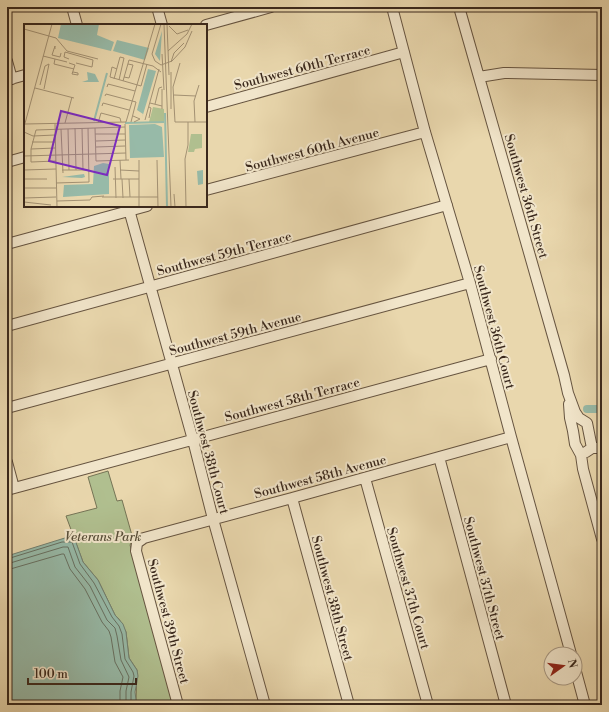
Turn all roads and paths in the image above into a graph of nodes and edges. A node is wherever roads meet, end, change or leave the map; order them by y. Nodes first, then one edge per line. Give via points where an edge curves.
1 (72, 7) edge
2 (157, 7) edge
3 (271, 7) edge
4 (392, 7) edge
5 (459, 7) edge
6 (237, 12) edge
7 (77, 24) edge
8 (162, 24) edge
9 (207, 25) edge
10 (404, 52) junction
11 (7, 61) edge
12 (24, 75) edge
13 (602, 75) edge
14 (479, 77) junction
15 (10, 79) edge
16 (207, 107) edge
17 (426, 132) junction
18 (24, 157) edge
19 (7, 162) edge
20 (207, 190) edge
21 (447, 205) junction
22 (128, 208) edge
23 (7, 244) edge
24 (470, 283) junction
25 (151, 287) junction
26 (7, 326) edge
27 (491, 359) junction
28 (171, 363) junction
29 (568, 393) junction
30 (7, 408) edge
31 (574, 431) junction
32 (511, 437) junction
33 (193, 440) junction
34 (595, 445) edge
35 (581, 454) junction
36 (439, 457) junction
37 (7, 462) edge
38 (364, 478) junction
39 (11, 489) edge
40 (292, 498) junction
41 (213, 519) junction
42 (602, 539) edge
43 (137, 543) joint
44 (569, 646) edge
45 (580, 686) edge
46 (178, 705) edge
47 (265, 705) edge
48 (349, 705) edge
49 (428, 705) edge
50 (506, 705) edge
51 (585, 705) edge

1 - 7 street
2 - 8 street
3 - 6 street
4 - 10 street, Southwest 36th Court
5 - 14 street, Southwest 36th Street
6 - 9 street
10 - 16 street, Southwest 60th Terrace
10 - 17 street, Southwest 36th Court
11 - 15 street
12 - 15 street
13 - 14 street via 504,73
14 - 29 street, Southwest 36th Street
17 - 20 street, Southwest 60th Avenue
17 - 21 street, Southwest 36th Court
18 - 19 street
21 - 24 street, Southwest 36th Court
21 - 25 street, Southwest 59th Terrace
22 - 23 street
22 - 25 street, Southwest 38th Court
24 - 27 street, Southwest 36th Court
24 - 28 street, Southwest 59th Avenue
25 - 26 street, Southwest 59th Terrace
25 - 28 street, Southwest 38th Court
27 - 32 street, Southwest 36th Court
27 - 33 street, Southwest 58th Terrace
28 - 30 street, Southwest 59th Avenue
28 - 33 street, Southwest 38th Court
29 - 31 street, Southwest 36th Street
29 - 34 street, Southwest 36th Street via 577,416 587,423
31 - 34 street
31 - 35 street, Southwest 36th Street via 575,444
32 - 36 street, Southwest 58th Avenue
32 - 44 street, Southwest 36th Court
33 - 39 street, Southwest 58th Terrace
33 - 41 street, Southwest 38th Court
34 - 35 street
35 - 42 street, Southwest 36th Street
36 - 38 street, Southwest 58th Avenue
36 - 50 street, Southwest 37th Street
37 - 39 street
38 - 40 street, Southwest 58th Avenue
38 - 49 street, Southwest 37th Court
40 - 41 street, Southwest 58th Avenue
40 - 48 street, Southwest 38th Street
41 - 43 street, Southwest 58th Avenue via 144,538
41 - 47 street, Southwest 38th Court
43 - 46 street, Southwest 39th Street via 136,551
45 - 51 street

